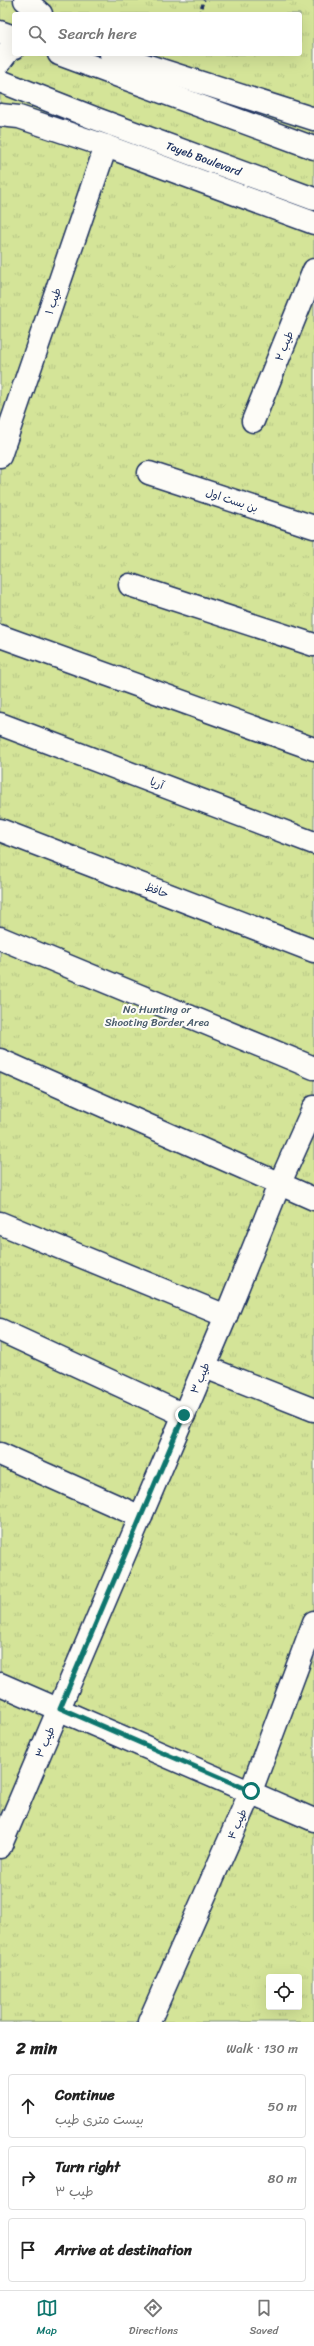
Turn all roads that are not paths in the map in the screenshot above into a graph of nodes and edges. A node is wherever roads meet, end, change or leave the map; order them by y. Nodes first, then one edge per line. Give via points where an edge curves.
1 (25, 0) edge
2 (39, 12) edge
3 (0, 32) edge
4 (12, 36) edge
5 (12, 48) edge
6 (64, 56) edge
7 (117, 56) edge
8 (0, 62) edge
9 (0, 81) edge
10 (0, 85) edge
11 (0, 102) edge
12 (9, 116) edge
13 (314, 119) edge
14 (106, 146) junction
15 (314, 148) edge
16 (314, 199) edge
17 (314, 223) edge
18 (314, 270) edge
19 (253, 421) dead end
20 (0, 456) edge
21 (150, 473) dead end
22 (314, 527) edge
23 (130, 585) dead end
24 (0, 636) edge
25 (314, 645) edge
26 (0, 724) edge
27 (314, 749) edge
28 (0, 830) edge
29 (314, 843) edge
30 (0, 938) edge
31 (314, 951) edge
32 (0, 1060) edge
33 (314, 1068) edge
34 (314, 1107) edge
35 (279, 1184) junction
36 (314, 1199) edge
37 (0, 1223) edge
38 (226, 1316) junction
39 (0, 1330) edge
40 (205, 1366) junction
41 (314, 1410) edge
42 (184, 1415) junction
43 (0, 1454) edge
44 (141, 1517) junction
45 (314, 1622) edge
46 (0, 1684) edge
47 (60, 1708) junction
48 (251, 1791) junction
49 (314, 1820) edge
50 (0, 1847) edge
51 (149, 2022) edge

1 - 2 street
3 - 4 street
5 - 8 street
6 - 15 street
7 - 13 street
9 - 16 street, Tayeb Boulevard
10 - 12 street
11 - 12 street
12 - 14 street
14 - 17 street
14 - 20 street, طیب ۱
18 - 19 street, طیب ۲
21 - 22 street, بن بست اول
23 - 25 street
24 - 27 street
26 - 29 street, آریا
28 - 31 street, حافظ
30 - 33 street
32 - 35 street
34 - 35 street, طیب ۳
35 - 36 street
35 - 38 street, طیب ۳
37 - 38 street
38 - 40 street, طیب ۳
39 - 42 street
40 - 41 street
40 - 42 street, طیب ۳
42 - 44 street, طیب ۳
43 - 44 street
44 - 47 street, طیب ۳
45 - 48 street, طیب ۴
46 - 47 street
47 - 48 street
47 - 50 street, طیب ۳
48 - 49 street
48 - 51 street, طیب ۴

